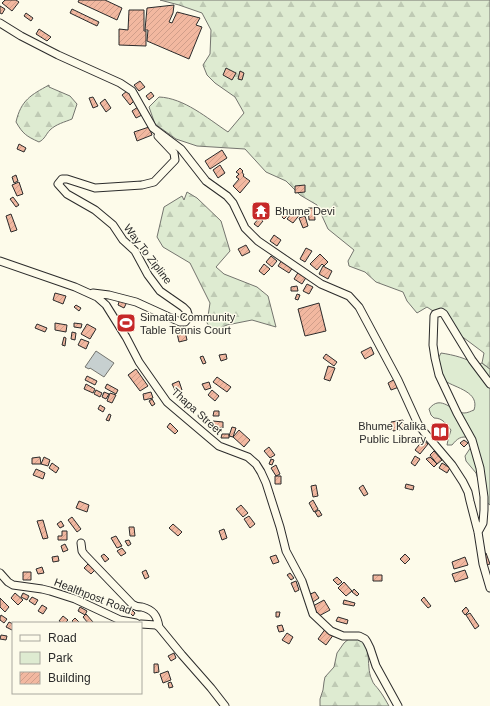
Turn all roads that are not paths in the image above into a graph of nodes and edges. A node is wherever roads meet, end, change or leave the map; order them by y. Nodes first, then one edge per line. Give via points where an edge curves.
1 (0, 23) edge
2 (153, 128) junction
3 (0, 261) edge
4 (85, 291) junction
5 (490, 384) edge
6 (478, 532) junction
7 (81, 543) dead end
8 (0, 573) edge
9 (490, 588) edge
10 (131, 622) edge
11 (142, 624) edge
12 (159, 627) junction
13 (225, 706) edge
14 (398, 706) edge

1 - 2 street via 132,91
2 - 4 street, Way To Zipline via 157,136 174,153 175,160 154,182 95,188 62,179 58,184 67,194 95,210 113,225 123,240 135,251 160,291 187,311 189,317 185,322 180,322 136,302
2 - 6 street via 181,149 206,181 227,196 245,228 258,241 321,284 354,300 398,380 418,424 463,482
3 - 4 street, Thapa Street
4 - 14 street, Thapa Street via 106,305 139,362 167,402 219,446 248,457 256,464 268,490 286,551 302,581 313,614 331,631 343,636 359,636 367,642 376,666
5 - 6 street via 444,314 435,314 433,344 439,375 472,440 480,468 484,510 483,523
6 - 9 street
7 - 12 street via 84,554 132,604 151,610 158,619
8 - 10 street, Healthpost Road via 13,585 50,591
11 - 12 street, Healthpost Road
12 - 13 street

